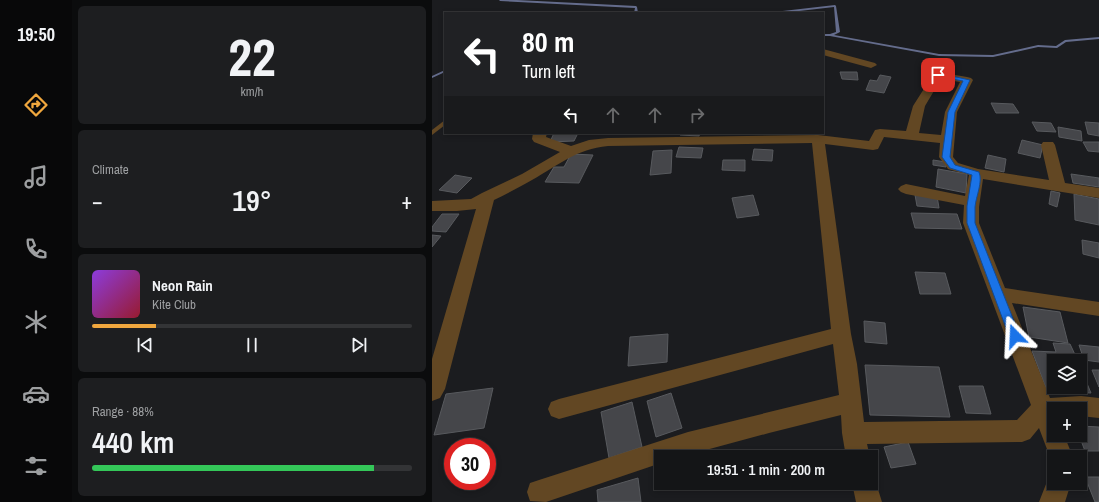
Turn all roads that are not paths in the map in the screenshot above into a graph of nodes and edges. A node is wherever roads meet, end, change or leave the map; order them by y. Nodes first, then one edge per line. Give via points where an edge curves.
1 (824, 52) edge
2 (871, 65) dead end
3 (444, 123) edge
4 (432, 133) edge
5 (540, 134) edge
6 (778, 136) edge
7 (912, 136) junction
8 (701, 137) edge
9 (609, 138) edge
10 (818, 139) junction
11 (947, 140) junction
12 (1048, 145) dead end
13 (571, 151) junction
14 (976, 173) junction
15 (1058, 186) junction
16 (906, 189) dead end
17 (1099, 193) edge
18 (487, 196) junction
19 (972, 202) junction
20 (432, 206) edge
21 (998, 294) junction
22 (1099, 310) edge
23 (841, 334) junction
24 (432, 391) edge
25 (850, 403) junction
26 (1043, 408) junction
27 (1099, 408) edge
28 (559, 409) dead end
29 (853, 433) junction
30 (857, 450) edge
31 (1058, 450) edge
32 (866, 490) edge
33 (1056, 490) edge
34 (539, 492) dead end
35 (869, 502) edge
36 (1052, 502) edge

1 - 2 street
3 - 4 lane
5 - 13 street via 539,139
6 - 8 street
6 - 10 street
7 - 10 street via 880,133 873,146
7 - 11 street
7 - 11 street via 919,106 938,75 967,80 951,112
8 - 9 street
9 - 13 street
10 - 23 street
11 - 14 street via 946,157 953,166
12 - 15 street
13 - 18 street via 528,177
14 - 15 street
14 - 19 street
15 - 17 street
16 - 19 street
18 - 20 street via 474,204
18 - 24 street
19 - 21 street via 971,223
21 - 22 street
21 - 26 street
23 - 25 street
23 - 28 street
25 - 29 street
25 - 34 street via 688,443
26 - 27 street
26 - 29 street via 1022,431
26 - 31 street
29 - 30 street
32 - 35 street
33 - 36 street

